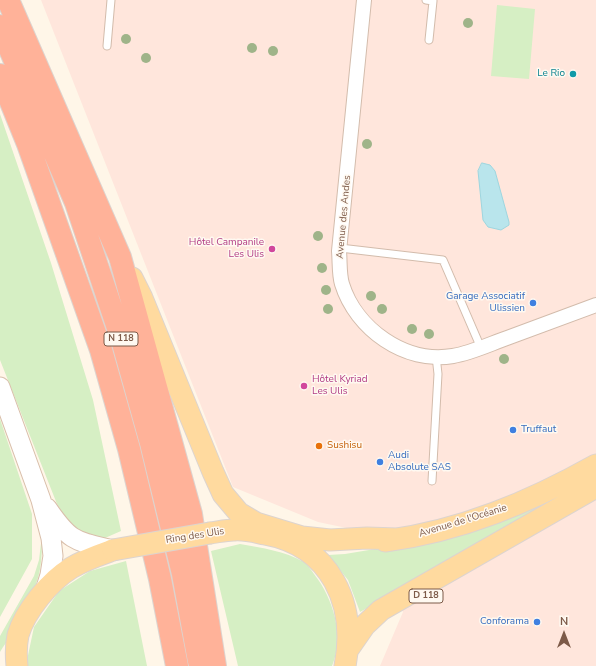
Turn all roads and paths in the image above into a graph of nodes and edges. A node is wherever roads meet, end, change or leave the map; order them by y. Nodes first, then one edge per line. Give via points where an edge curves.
1 (8, 0) edge
2 (111, 0) edge
3 (364, 0) edge
4 (426, 0) edge
5 (0, 26) edge
6 (429, 40) dead end
7 (106, 46) dead end
8 (0, 75) edge
9 (340, 248) junction
10 (120, 257) junction
11 (596, 305) edge
12 (481, 348) junction
13 (436, 356) junction
14 (0, 387) edge
15 (596, 465) edge
16 (432, 481) dead end
17 (596, 487) edge
18 (41, 500) junction
19 (509, 536) junction
20 (398, 540) junction
21 (297, 544) junction
22 (113, 550) junction
23 (45, 591) junction
24 (18, 635) junction
25 (347, 657) edge
26 (0, 666) edge
27 (17, 666) edge
28 (177, 666) edge
29 (200, 666) edge
30 (215, 666) edge
31 (359, 666) edge

1 - 10 highway
2 - 7 lane
3 - 9 street, Avenue des Andes
4 - 6 lane via 433,1
5 - 29 highway, N 118 via 76,203 123,343 151,442 183,574
8 - 28 highway, N 118 via 30,150 101,350 160,579
9 - 12 lane via 443,260
9 - 13 street, Avenue des Andes via 342,284 351,305 367,326 384,340 408,352
10 - 20 main road via 142,298 220,489 239,513 256,523 302,537 330,540
10 - 30 highway via 192,514
11 - 12 street, Avenue des Andes
12 - 13 street, Avenue des Andes via 452,356
13 - 16 lane via 438,374
14 - 18 main road
15 - 20 main road, Avenue de l'Océanie via 521,504 442,530
17 - 19 main road, D 118
18 - 22 main road via 73,539
18 - 23 main road via 53,556
19 - 25 main road, D 118 via 381,610 365,625
19 - 31 main road, D 118 via 493,556 376,624 362,650
20 - 21 main road, Avenue de l'Océanie via 335,546
21 - 22 main road, Ring des Ulis, bridge via 272,535 234,530
21 - 25 main road, Ring des Ulis via 317,559 340,591 347,613
22 - 23 main road, Ring des Ulis via 71,568
23 - 24 main road, Ring des Ulis
24 - 26 main road via 6,663
24 - 27 main road, Ring des Ulis

